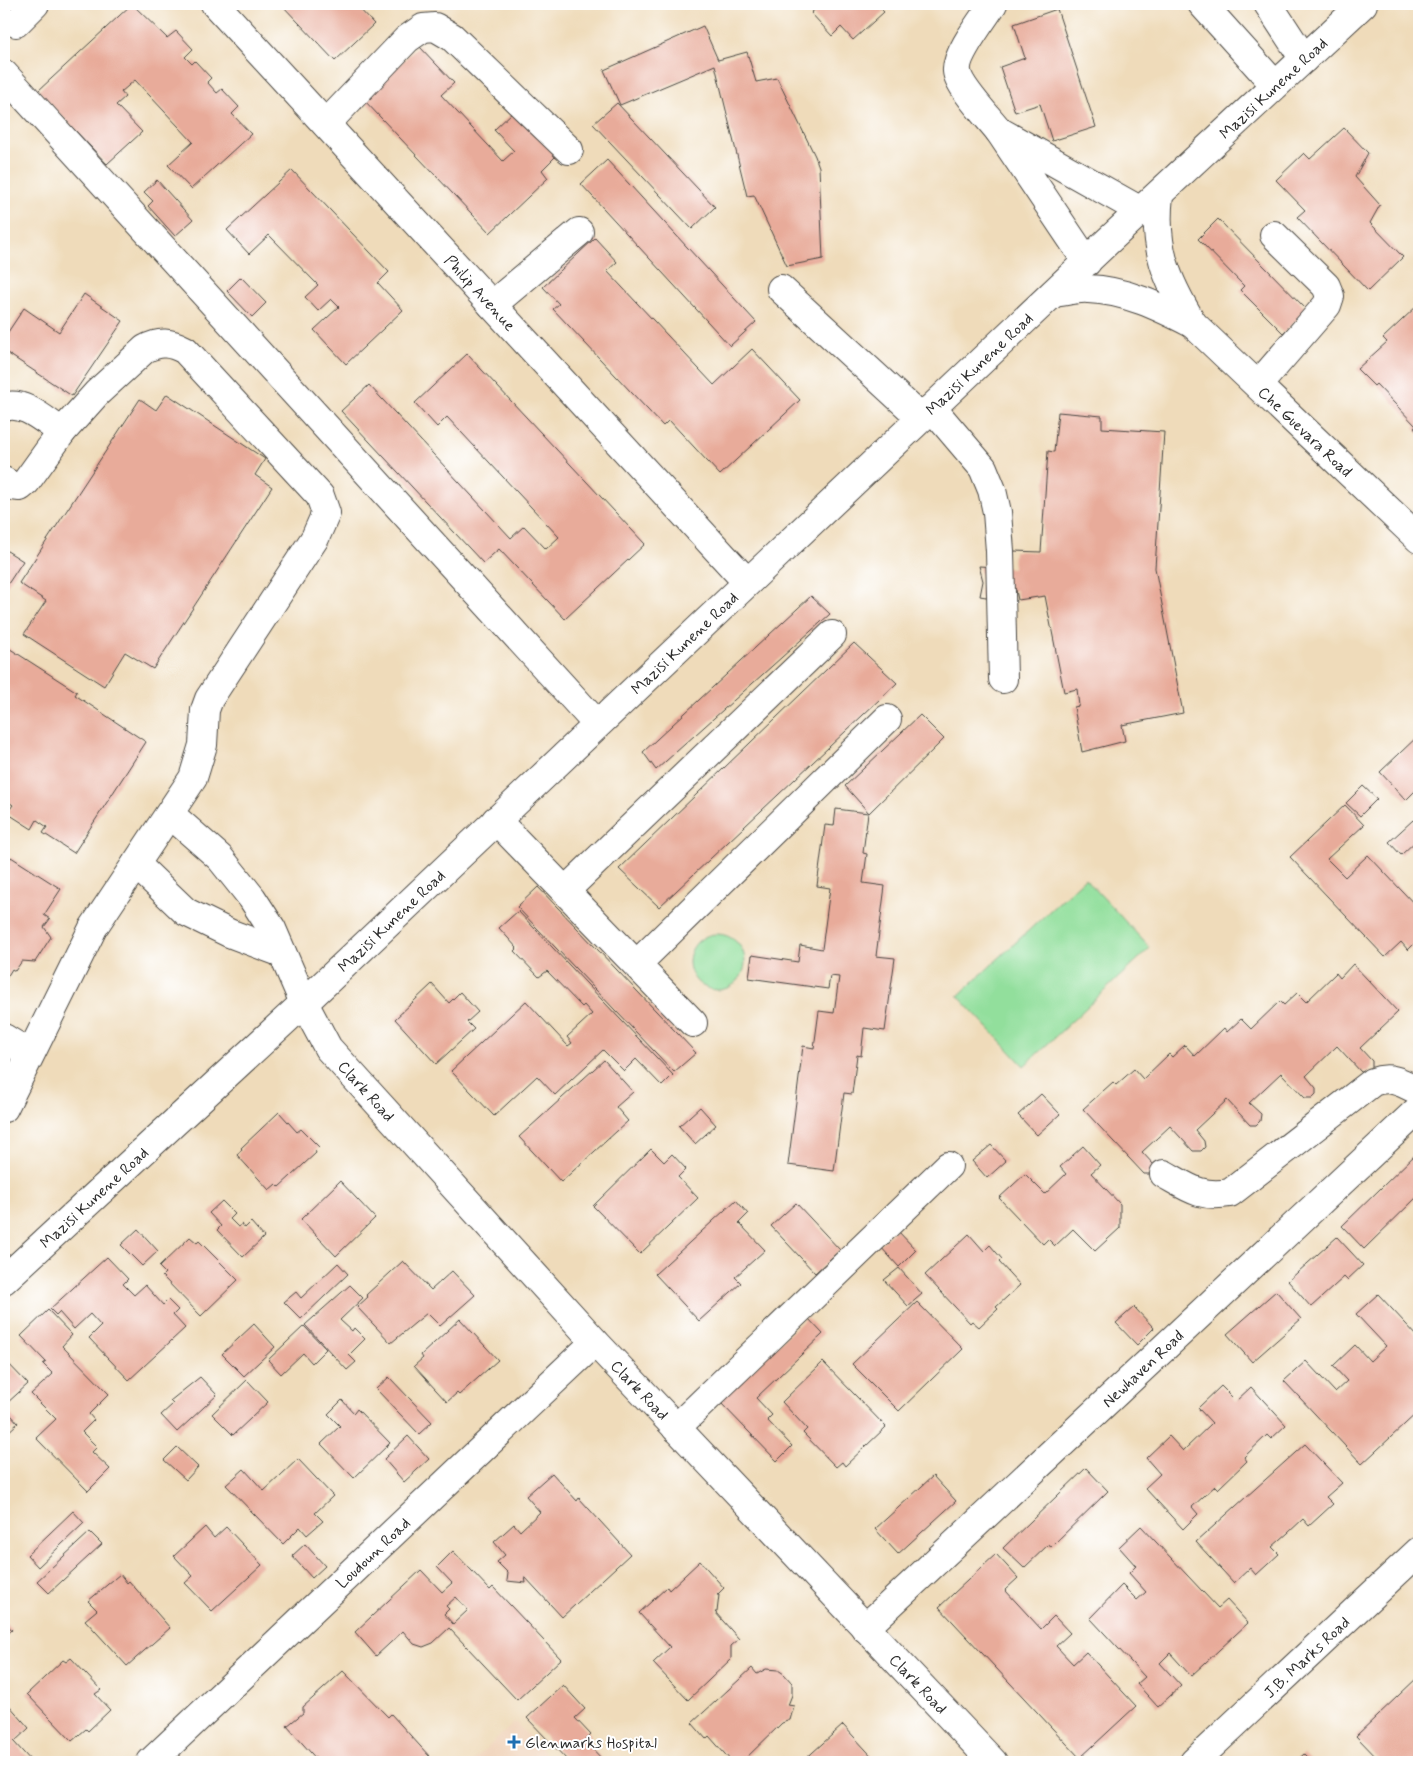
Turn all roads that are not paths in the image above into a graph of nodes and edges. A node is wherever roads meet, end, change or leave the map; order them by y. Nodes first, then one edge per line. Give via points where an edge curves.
1 (215, 4) edge
2 (993, 4) edge
3 (1202, 4) edge
4 (1268, 4) edge
5 (1363, 4) edge
6 (1304, 59) junction
7 (4, 74) edge
8 (1275, 85) junction
9 (326, 124) junction
10 (998, 131) junction
11 (569, 150) dead end
12 (1056, 164) junction
13 (1034, 185) junction
14 (1150, 203) junction
15 (580, 232) dead end
16 (1274, 235) dead end
17 (1086, 262) junction
18 (781, 289) dead end
19 (1054, 293) junction
20 (492, 305) junction
21 (1193, 324) junction
22 (1258, 385) junction
23 (4, 407) edge
24 (926, 413) junction
25 (62, 432) junction
26 (4, 481) edge
27 (1419, 539) edge
28 (747, 582) junction
29 (832, 635) dead end
30 (1003, 679) dead end
31 (887, 719) dead end
32 (597, 724) junction
33 (170, 814) junction
34 (496, 820) junction
35 (136, 864) junction
36 (565, 891) junction
37 (282, 953) junction
38 (637, 964) junction
39 (304, 1003) junction
40 (693, 1023) dead end
41 (4, 1038) edge
42 (30, 1054) junction
43 (1419, 1091) edge
44 (4, 1108) edge
45 (1419, 1108) edge
46 (948, 1166) dead end
47 (1164, 1174) dead end
48 (4, 1280) edge
49 (595, 1342) junction
50 (676, 1428) junction
51 (1419, 1551) edge
52 (865, 1628) junction
53 (151, 1762) edge
54 (993, 1762) edge
55 (1194, 1762) edge

1 - 9 street, Philip Avenue
2 - 10 street via 960,57 956,71 961,83
3 - 8 street
4 - 6 street
5 - 6 street, Mazisi Kunene Road
6 - 8 street, Mazisi Kunene Road
7 - 32 street
8 - 14 street, Mazisi Kunene Road
9 - 11 street via 407,40 423,28 435,27 452,37
9 - 20 street, Philip Avenue
10 - 12 street
10 - 13 street
12 - 13 street
12 - 14 street
13 - 17 street
14 - 17 street, Mazisi Kunene Road
14 - 21 street, Che Guevara Road via 1160,255 1172,288
15 - 20 street
16 - 22 street via 1326,286 1330,296 1327,306
17 - 19 street, Mazisi Kunene Road
18 - 24 street
19 - 21 street, Che Guevara Road via 1087,289 1117,293 1155,305
19 - 24 street, Mazisi Kunene Road
20 - 28 street, Philip Avenue
21 - 22 street, Che Guevara Road
22 - 27 street, Che Guevara Road
23 - 25 street via 16,404 24,407
24 - 28 street, Mazisi Kunene Road
24 - 30 street via 982,468 992,490 1000,551
25 - 26 street via 26,482 20,487
25 - 33 street via 146,349 164,342 175,345 192,358 320,496 324,505 326,513 315,538 209,700 199,764
28 - 32 street, Mazisi Kunene Road
29 - 36 street
31 - 38 street
32 - 34 street, Mazisi Kunene Road
33 - 35 street
33 - 37 street, Clark Road via 220,858 257,905
34 - 36 street
34 - 39 street, Mazisi Kunene Road
35 - 37 street via 186,912
35 - 42 street via 93,928
36 - 38 street
37 - 39 street, Clark Road
38 - 40 street
39 - 48 street, Mazisi Kunene Road
39 - 49 street, Clark Road via 328,1048
41 - 42 street
42 - 44 street
43 - 47 street via 1396,1079 1384,1077 1373,1082 1230,1193 1213,1196 1197,1193
45 - 52 street, Newhaven Road
46 - 50 street
49 - 50 street, Clark Road
49 - 53 street, Loudoun Road
50 - 52 street, Clark Road
51 - 55 street, J.B. Marks Road
52 - 54 street, Clark Road

